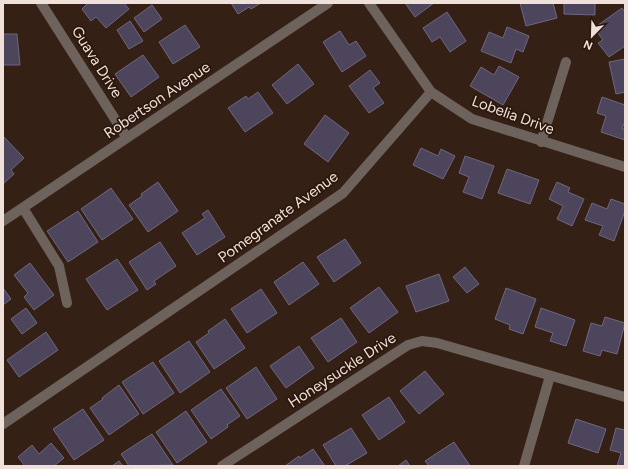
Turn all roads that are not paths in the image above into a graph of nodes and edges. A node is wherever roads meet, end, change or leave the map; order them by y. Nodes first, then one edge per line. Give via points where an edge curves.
1 (41, 3) edge
2 (328, 3) edge
3 (369, 3) edge
4 (566, 62) dead end
5 (431, 92) junction
6 (127, 138) junction
7 (541, 142) junction
8 (625, 167) edge
9 (23, 208) junction
10 (3, 221) edge
11 (67, 303) dead end
12 (550, 376) junction
13 (625, 397) edge
14 (3, 424) edge
15 (223, 465) edge
16 (524, 466) edge

1 - 6 street, Guava Drive
2 - 6 street, Robertson Avenue
3 - 5 street, Lobelia Drive
4 - 7 street
5 - 7 street, Lobelia Drive via 472,119
5 - 14 street, Pomegranate Avenue via 343,193
6 - 9 street, Robertson Avenue
7 - 8 street, Lobelia Drive
9 - 10 street, Robertson Avenue
9 - 11 street via 59,266
12 - 13 street, Honeysuckle Drive
12 - 15 street, Honeysuckle Drive via 437,343 422,341 408,345
12 - 16 street

